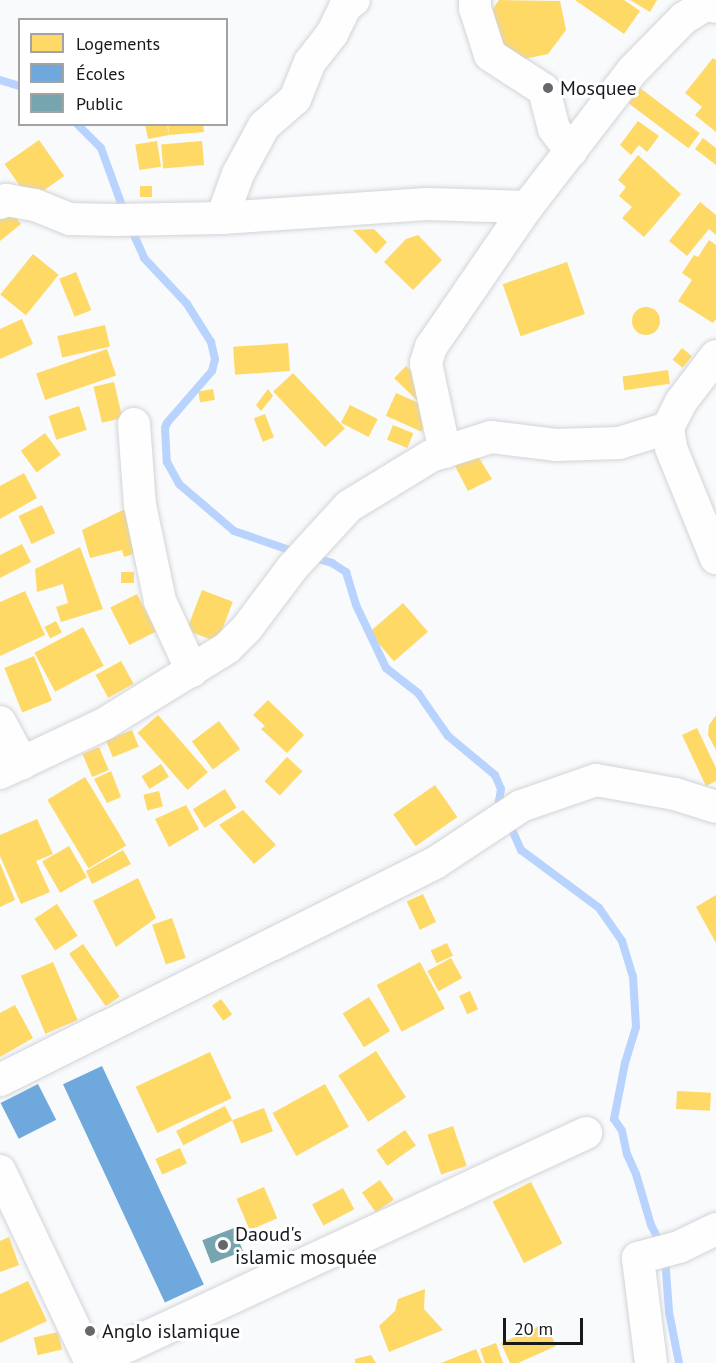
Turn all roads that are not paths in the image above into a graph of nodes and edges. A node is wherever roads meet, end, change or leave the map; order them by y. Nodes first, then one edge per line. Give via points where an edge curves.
1 (354, 0) edge
2 (475, 0) edge
3 (709, 4) edge
4 (571, 150) junction
5 (0, 203) edge
6 (527, 207) junction
7 (222, 218) junction
8 (716, 356) edge
9 (134, 424) dead end
10 (668, 428) junction
11 (446, 452) junction
12 (716, 558) edge
13 (192, 671) junction
14 (0, 722) edge
15 (11, 768) edge
16 (716, 807) edge
17 (0, 1080) edge
18 (586, 1133) dead end
19 (0, 1171) edge
20 (716, 1229) edge
21 (91, 1363) edge
22 (651, 1363) edge

1 - 7 street via 345,7 310,62 295,99 264,126 238,174
2 - 4 street via 490,55 544,90 554,129
3 - 4 street via 684,18 633,70
4 - 6 street
5 - 7 street via 6,200 35,205 70,219
6 - 7 street via 427,204
6 - 11 street via 431,347 426,363
8 - 10 street via 681,402
9 - 13 street via 140,504 160,601
10 - 11 street via 618,443 556,445 491,437
10 - 12 street via 671,448
11 - 13 street via 431,456 349,506 301,557 228,648
13 - 15 street via 104,724
14 - 15 street
16 - 17 street via 596,780 521,806 435,863
18 - 21 street
19 - 21 street
20 - 22 street via 679,1247 638,1258

